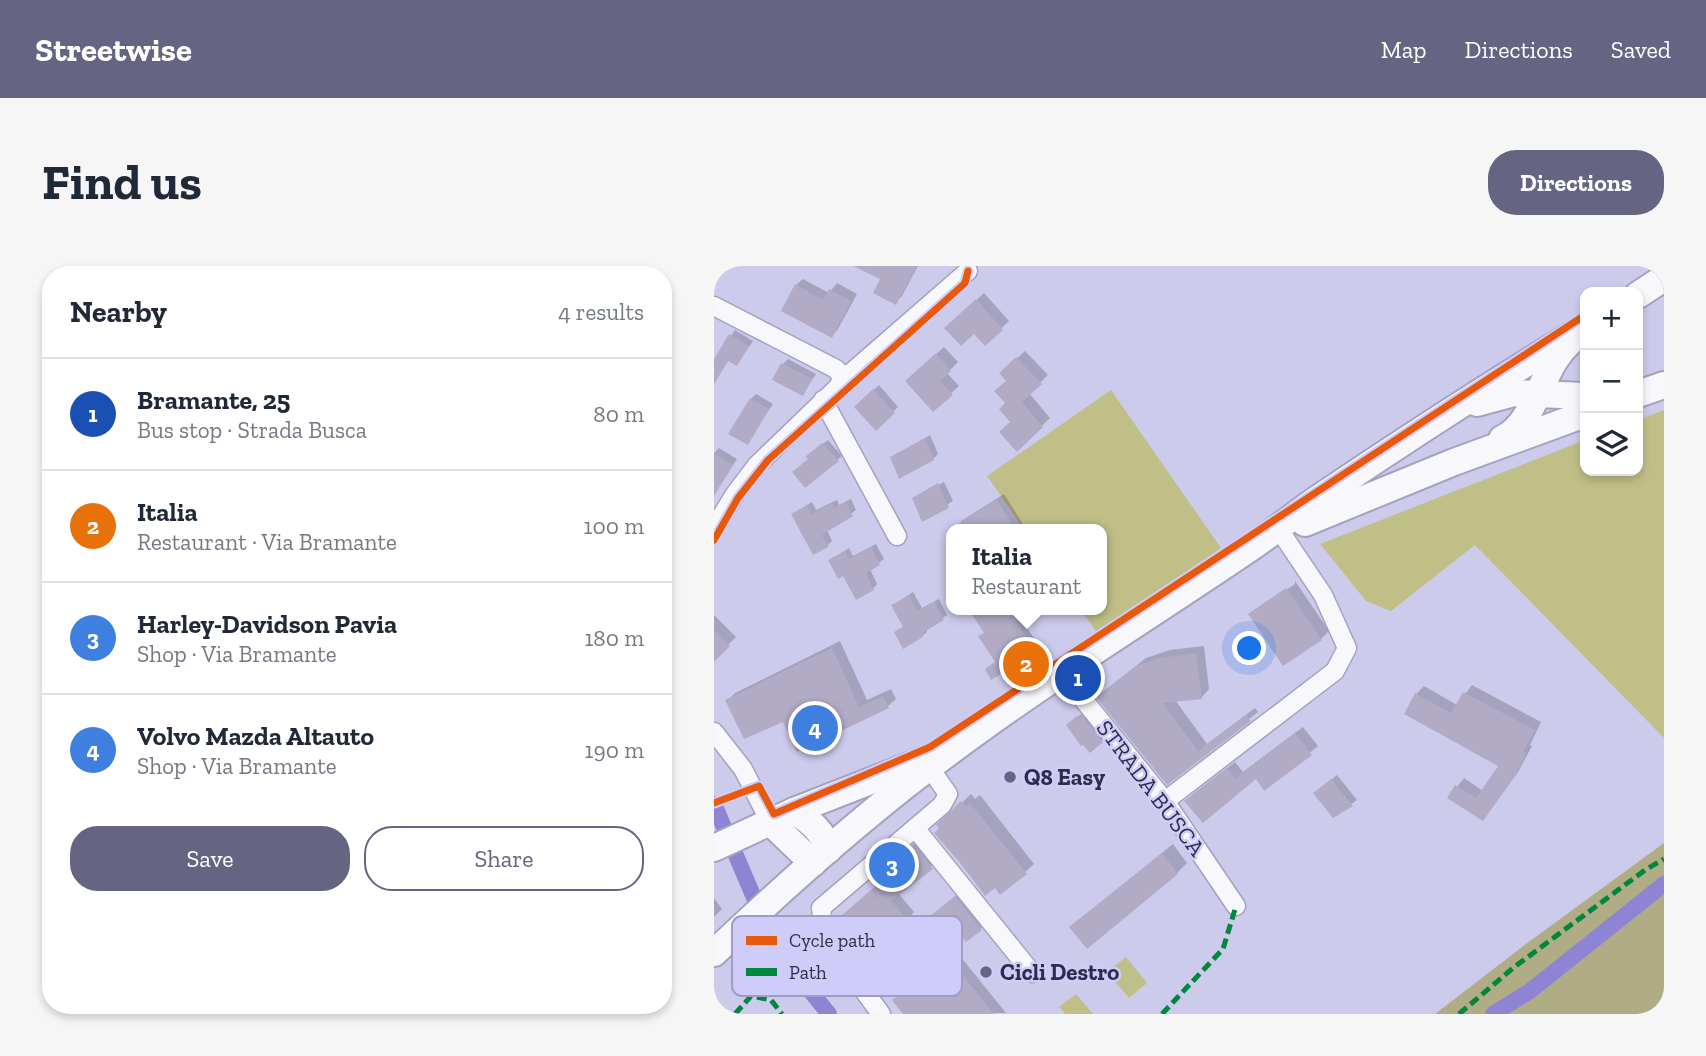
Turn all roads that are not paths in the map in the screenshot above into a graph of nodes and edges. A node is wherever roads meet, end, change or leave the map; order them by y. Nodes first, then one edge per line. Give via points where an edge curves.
1 (968, 271) dead end
2 (1664, 278) edge
3 (1643, 292) edge
4 (716, 309) edge
5 (1580, 332) edge
6 (1580, 334) edge
7 (842, 377) junction
8 (1537, 393) junction
9 (1580, 396) edge
10 (823, 400) junction
11 (1452, 412) junction
12 (1580, 416) edge
13 (1454, 462) junction
14 (714, 528) edge
15 (897, 536) dead end
16 (1270, 538) junction
17 (1062, 673) junction
18 (714, 732) edge
19 (954, 748) junction
20 (929, 767) junction
21 (1165, 801) junction
22 (794, 811) junction
23 (760, 826) junction
24 (915, 828) junction
25 (714, 848) edge
26 (820, 857) junction
27 (1236, 906) dead end
28 (753, 916) edge
29 (822, 916) edge
30 (732, 936) edge
31 (714, 953) edge
32 (1032, 973) dead end
33 (868, 996) edge
34 (881, 1014) edge

1 - 7 street
2 - 3 main road
4 - 7 street via 836,369
5 - 11 main road via 1485,387
6 - 8 main road via 1558,355
7 - 10 street
8 - 9 main road
8 - 11 main road via 1514,393
8 - 13 main road via 1509,436
10 - 14 street via 757,465
10 - 15 street
11 - 16 main road via 1320,497
12 - 13 main road
13 - 16 main road
16 - 17 main road
16 - 21 street via 1323,596 1347,648 1335,671
17 - 19 main road
17 - 21 street, STRADA BUSCA
18 - 23 street via 743,769
19 - 20 main road
19 - 22 main road
20 - 24 street via 948,794
20 - 26 main road
21 - 27 street, STRADA BUSCA
22 - 23 main road
22 - 26 main road via 807,818 825,839
23 - 25 main road
23 - 26 main road
24 - 29 street via 821,908
24 - 32 street
26 - 28 main road
30 - 31 main road
33 - 34 street

